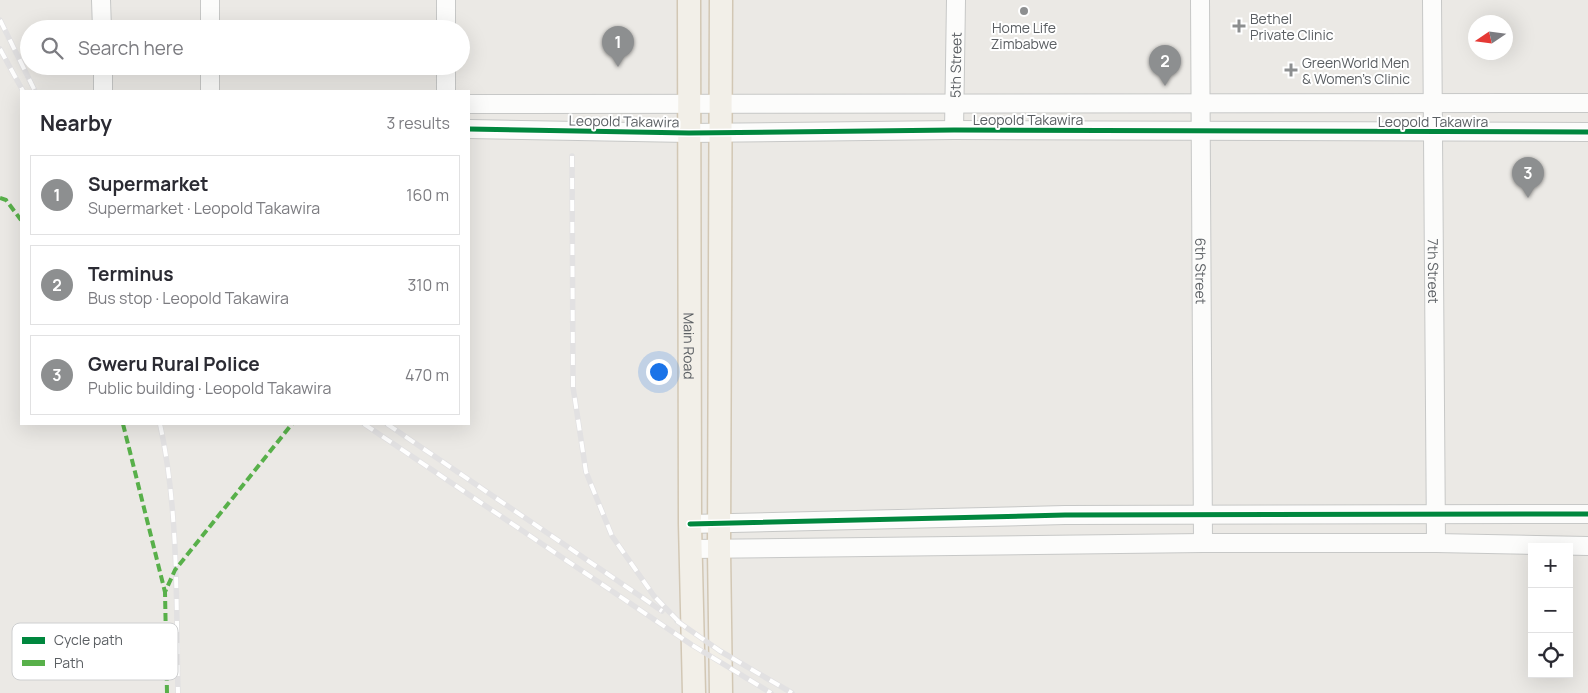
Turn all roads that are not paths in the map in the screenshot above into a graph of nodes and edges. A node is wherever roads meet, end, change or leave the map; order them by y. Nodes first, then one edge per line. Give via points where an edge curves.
1 (101, 0) edge
2 (210, 0) edge
3 (446, 0) edge
4 (689, 0) edge
5 (722, 0) edge
6 (956, 0) edge
7 (1200, 0) edge
8 (1432, 0) edge
9 (102, 20) edge
10 (210, 20) edge
11 (446, 20) edge
12 (103, 75) edge
13 (210, 75) edge
14 (446, 75) edge
15 (104, 90) edge
16 (210, 90) edge
17 (446, 90) edge
18 (1432, 102) junction
19 (722, 103) junction
20 (1588, 103) edge
21 (470, 104) edge
22 (690, 104) junction
23 (955, 104) junction
24 (1200, 104) junction
25 (470, 129) edge
26 (954, 130) junction
27 (1199, 130) junction
28 (1588, 132) edge
29 (689, 133) junction
30 (722, 133) junction
31 (1432, 133) junction
32 (691, 345) junction
33 (720, 348) junction
34 (1436, 514) junction
35 (1588, 514) edge
36 (1203, 516) junction
37 (956, 518) junction
38 (719, 523) junction
39 (690, 524) junction
40 (1203, 543) junction
41 (1436, 543) junction
42 (956, 546) junction
43 (1588, 546) edge
44 (690, 549) junction
45 (718, 550) junction
46 (694, 693) edge
47 (720, 693) edge

1 - 9 street
2 - 10 street
3 - 11 street
4 - 22 main road, Main Road
5 - 19 main road, Main Road
6 - 23 street, 5th Street
7 - 24 street, 6th Street
8 - 18 street, 7th Street
12 - 15 street
13 - 16 street
14 - 17 street
18 - 20 street, Leopold Takawira
18 - 24 street, Leopold Takawira
18 - 31 street, 7th Street
19 - 22 street, Leopold Takawira
19 - 23 street, Leopold Takawira
19 - 30 main road, Main Road
21 - 22 street, Leopold Takawira
22 - 29 main road, Main Road
23 - 24 street, Leopold Takawira
23 - 26 street, 5th Street
24 - 27 street, 6th Street
25 - 29 street, Leopold Takawira
26 - 27 street, Leopold Takawira
26 - 30 street, Leopold Takawira
27 - 31 street, Leopold Takawira
27 - 36 street, 6th Street
28 - 31 street, Leopold Takawira
29 - 30 street, Leopold Takawira
29 - 32 main road, Main Road
30 - 33 main road, Main Road
31 - 34 street, 7th Street
32 - 33 main road
32 - 39 main road, Main Road
33 - 38 main road, Main Road
34 - 35 street
34 - 36 street
34 - 41 street, 7th Street
36 - 37 street
36 - 40 street, 6th Street
37 - 38 street
37 - 42 street
38 - 39 street
38 - 45 main road, Main Road
39 - 44 main road, Main Road
40 - 41 street
40 - 42 street
41 - 43 street
42 - 45 street
44 - 45 street
44 - 46 main road, Main Road
45 - 47 main road, Main Road

